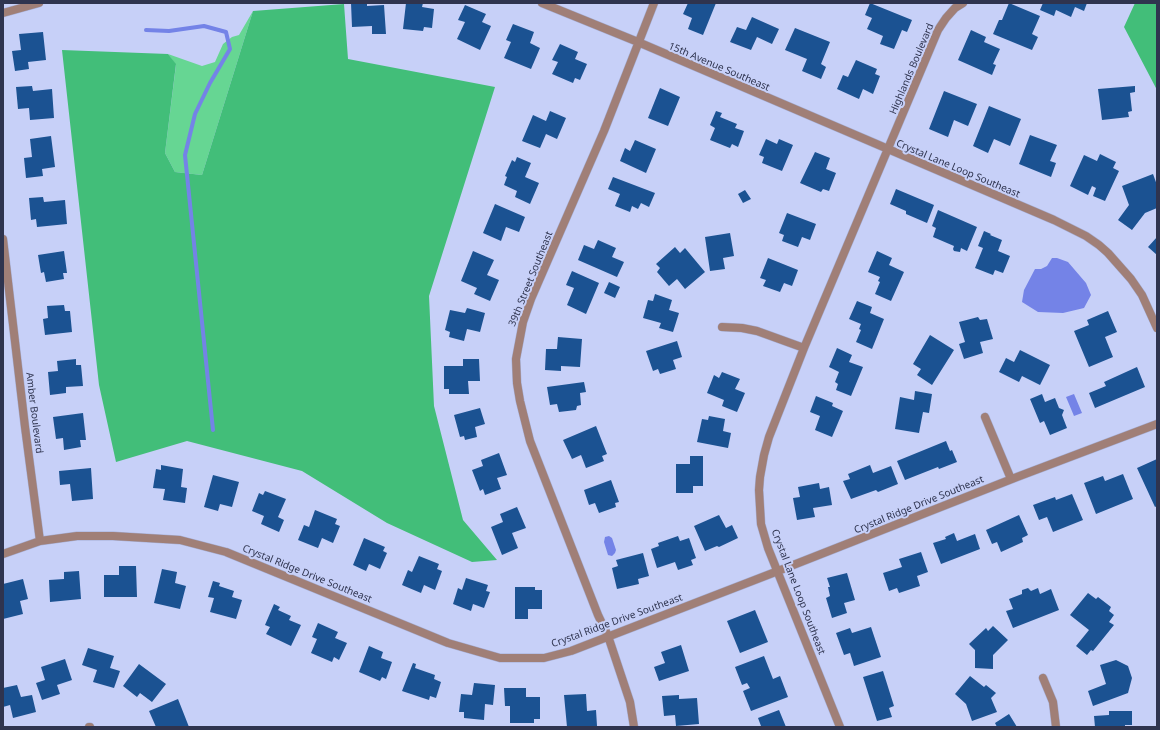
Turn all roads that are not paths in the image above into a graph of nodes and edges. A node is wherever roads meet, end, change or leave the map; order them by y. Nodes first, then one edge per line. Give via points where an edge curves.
1 (39, 3) edge
2 (542, 3) edge
3 (654, 3) edge
4 (963, 3) edge
5 (3, 13) edge
6 (638, 42) junction
7 (888, 150) junction
8 (3, 239) edge
9 (722, 327) dead end
10 (1157, 328) edge
11 (804, 348) junction
12 (985, 417) dead end
13 (1157, 424) edge
14 (1011, 479) junction
15 (40, 541) junction
16 (3, 554) edge
17 (778, 572) junction
18 (608, 636) junction
19 (1043, 678) dead end
20 (634, 727) edge
21 (840, 727) edge
22 (1056, 727) edge

1 - 5 street
2 - 6 street, 15th Avenue Southeast
3 - 6 street, 39th Street Southeast
4 - 7 street, Highlands Boulevard via 955,8 938,30
6 - 7 street, 15th Avenue Southeast
6 - 18 street, 39th Street Southeast via 604,131 523,322 516,359 520,401 530,441
7 - 10 street, Crystal Lane Loop Southeast via 1054,220 1099,244 1131,279 1142,295
7 - 11 street, Crystal Lane Loop Southeast
8 - 15 street, Amber Boulevard
9 - 11 street via 757,331
11 - 17 street, Crystal Lane Loop Southeast via 769,437 760,477 761,524
12 - 14 street
13 - 14 street, Crystal Ridge Drive Southeast
14 - 17 street, Crystal Ridge Drive Southeast
15 - 16 street, Crystal Ridge Drive Southeast
15 - 18 street, Crystal Ridge Drive Southeast via 77,536 113,536 180,540 207,546 448,643 500,658 544,658 571,651
17 - 18 street, Crystal Ridge Drive Southeast
17 - 21 street, Crystal Lane Loop Southeast
18 - 20 street, 39th Street Southeast via 630,702
19 - 22 street via 1053,702

